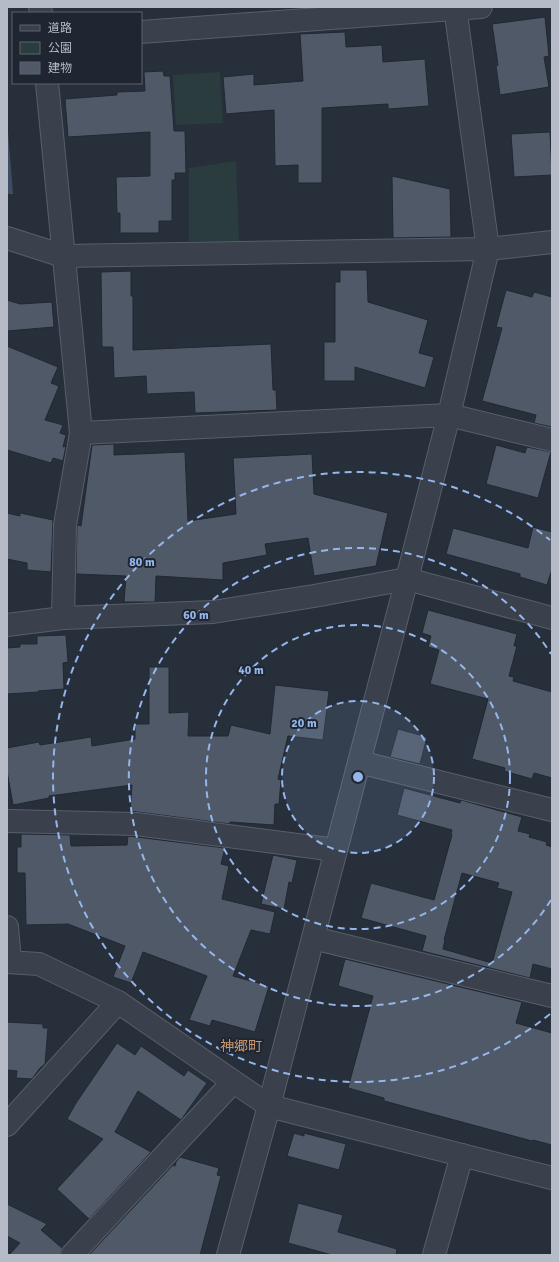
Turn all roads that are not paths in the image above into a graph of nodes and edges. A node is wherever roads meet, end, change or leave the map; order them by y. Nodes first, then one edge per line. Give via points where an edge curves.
1 (482, 7) edge
2 (455, 8) edge
3 (142, 32) edge
4 (47, 84) edge
5 (7, 238) edge
6 (552, 242) edge
7 (488, 249) junction
8 (63, 256) junction
9 (449, 415) junction
10 (81, 433) junction
11 (552, 440) edge
12 (407, 579) junction
13 (63, 618) junction
14 (552, 618) edge
15 (7, 625) edge
16 (359, 762) junction
17 (552, 810) edge
18 (7, 821) edge
19 (336, 850) junction
20 (7, 927) edge
21 (313, 938) junction
22 (8, 962) edge
23 (552, 996) edge
24 (118, 1002) junction
25 (232, 1082) junction
26 (269, 1106) junction
27 (7, 1125) edge
28 (462, 1155) junction
29 (552, 1178) edge
30 (72, 1255) edge
31 (228, 1255) edge
32 (434, 1255) edge

1 - 2 street
2 - 3 street
2 - 7 street
4 - 8 street
5 - 8 street
6 - 7 street
7 - 8 street
7 - 9 street
8 - 10 street
9 - 10 street
9 - 11 street
9 - 12 street
10 - 13 street via 65,525
12 - 13 street via 212,612
12 - 14 street
12 - 16 street
13 - 15 street
16 - 17 street
16 - 19 street
18 - 19 street via 136,824
19 - 21 street
20 - 22 street
21 - 23 street
21 - 26 street
22 - 24 street via 40,964
24 - 25 street
24 - 27 street
25 - 26 street
25 - 30 street
26 - 28 street
26 - 31 street
28 - 29 street
28 - 32 street

